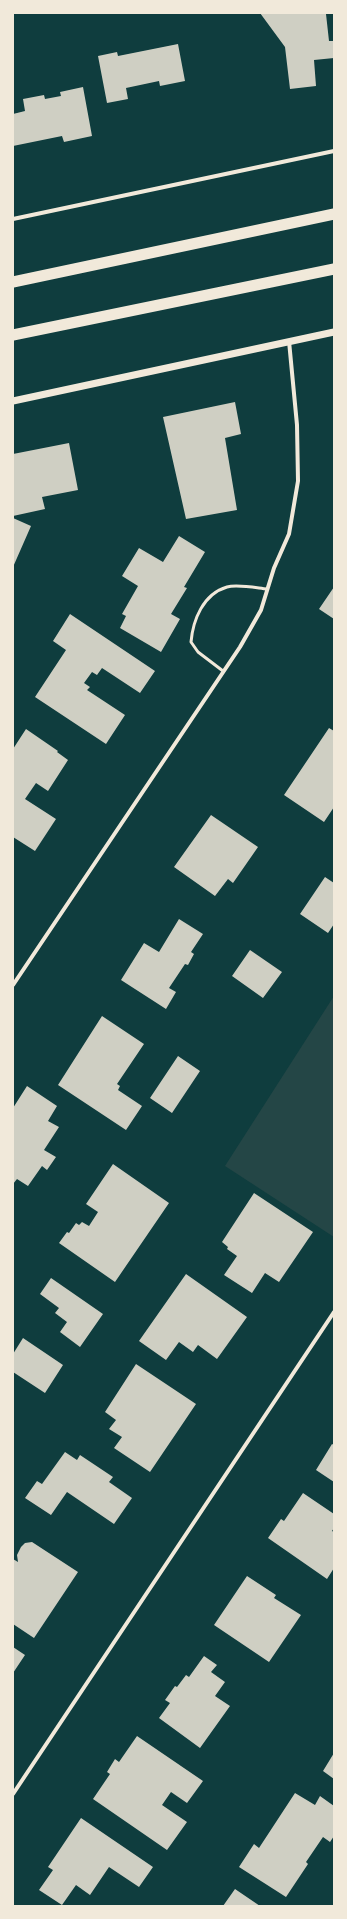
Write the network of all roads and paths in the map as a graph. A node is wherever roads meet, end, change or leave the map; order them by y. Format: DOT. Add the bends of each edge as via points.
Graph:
graph roads {
  1 [pos="334,151"];
  2 [pos="334,214"];
  3 [pos="13,219"];
  4 [pos="334,269"];
  5 [pos="13,282"];
  6 [pos="334,332"];
  7 [pos="13,335"];
  8 [pos="289,341"];
  9 [pos="13,402"];
  10 [pos="267,589"];
  11 [pos="223,671"];
  12 [pos="13,984"];
  13 [pos="334,1312"];
  14 [pos="13,1794"];
  1 -- 3 [label="street"];
  2 -- 5 [label="highway"];
  4 -- 7 [label="highway"];
  6 -- 8 [label="street"];
  8 -- 9 [label="street"];
  8 -- 10 [label="street" via="298,425 298,481 289,534"];
  10 -- 11 [label="street" via="261,610"];
  10 -- 11 [label="lane" via="228,586 212,594 200,610 192,625 191,642 198,652"];
  11 -- 12 [label="street"];
  13 -- 14 [label="street"];
}
